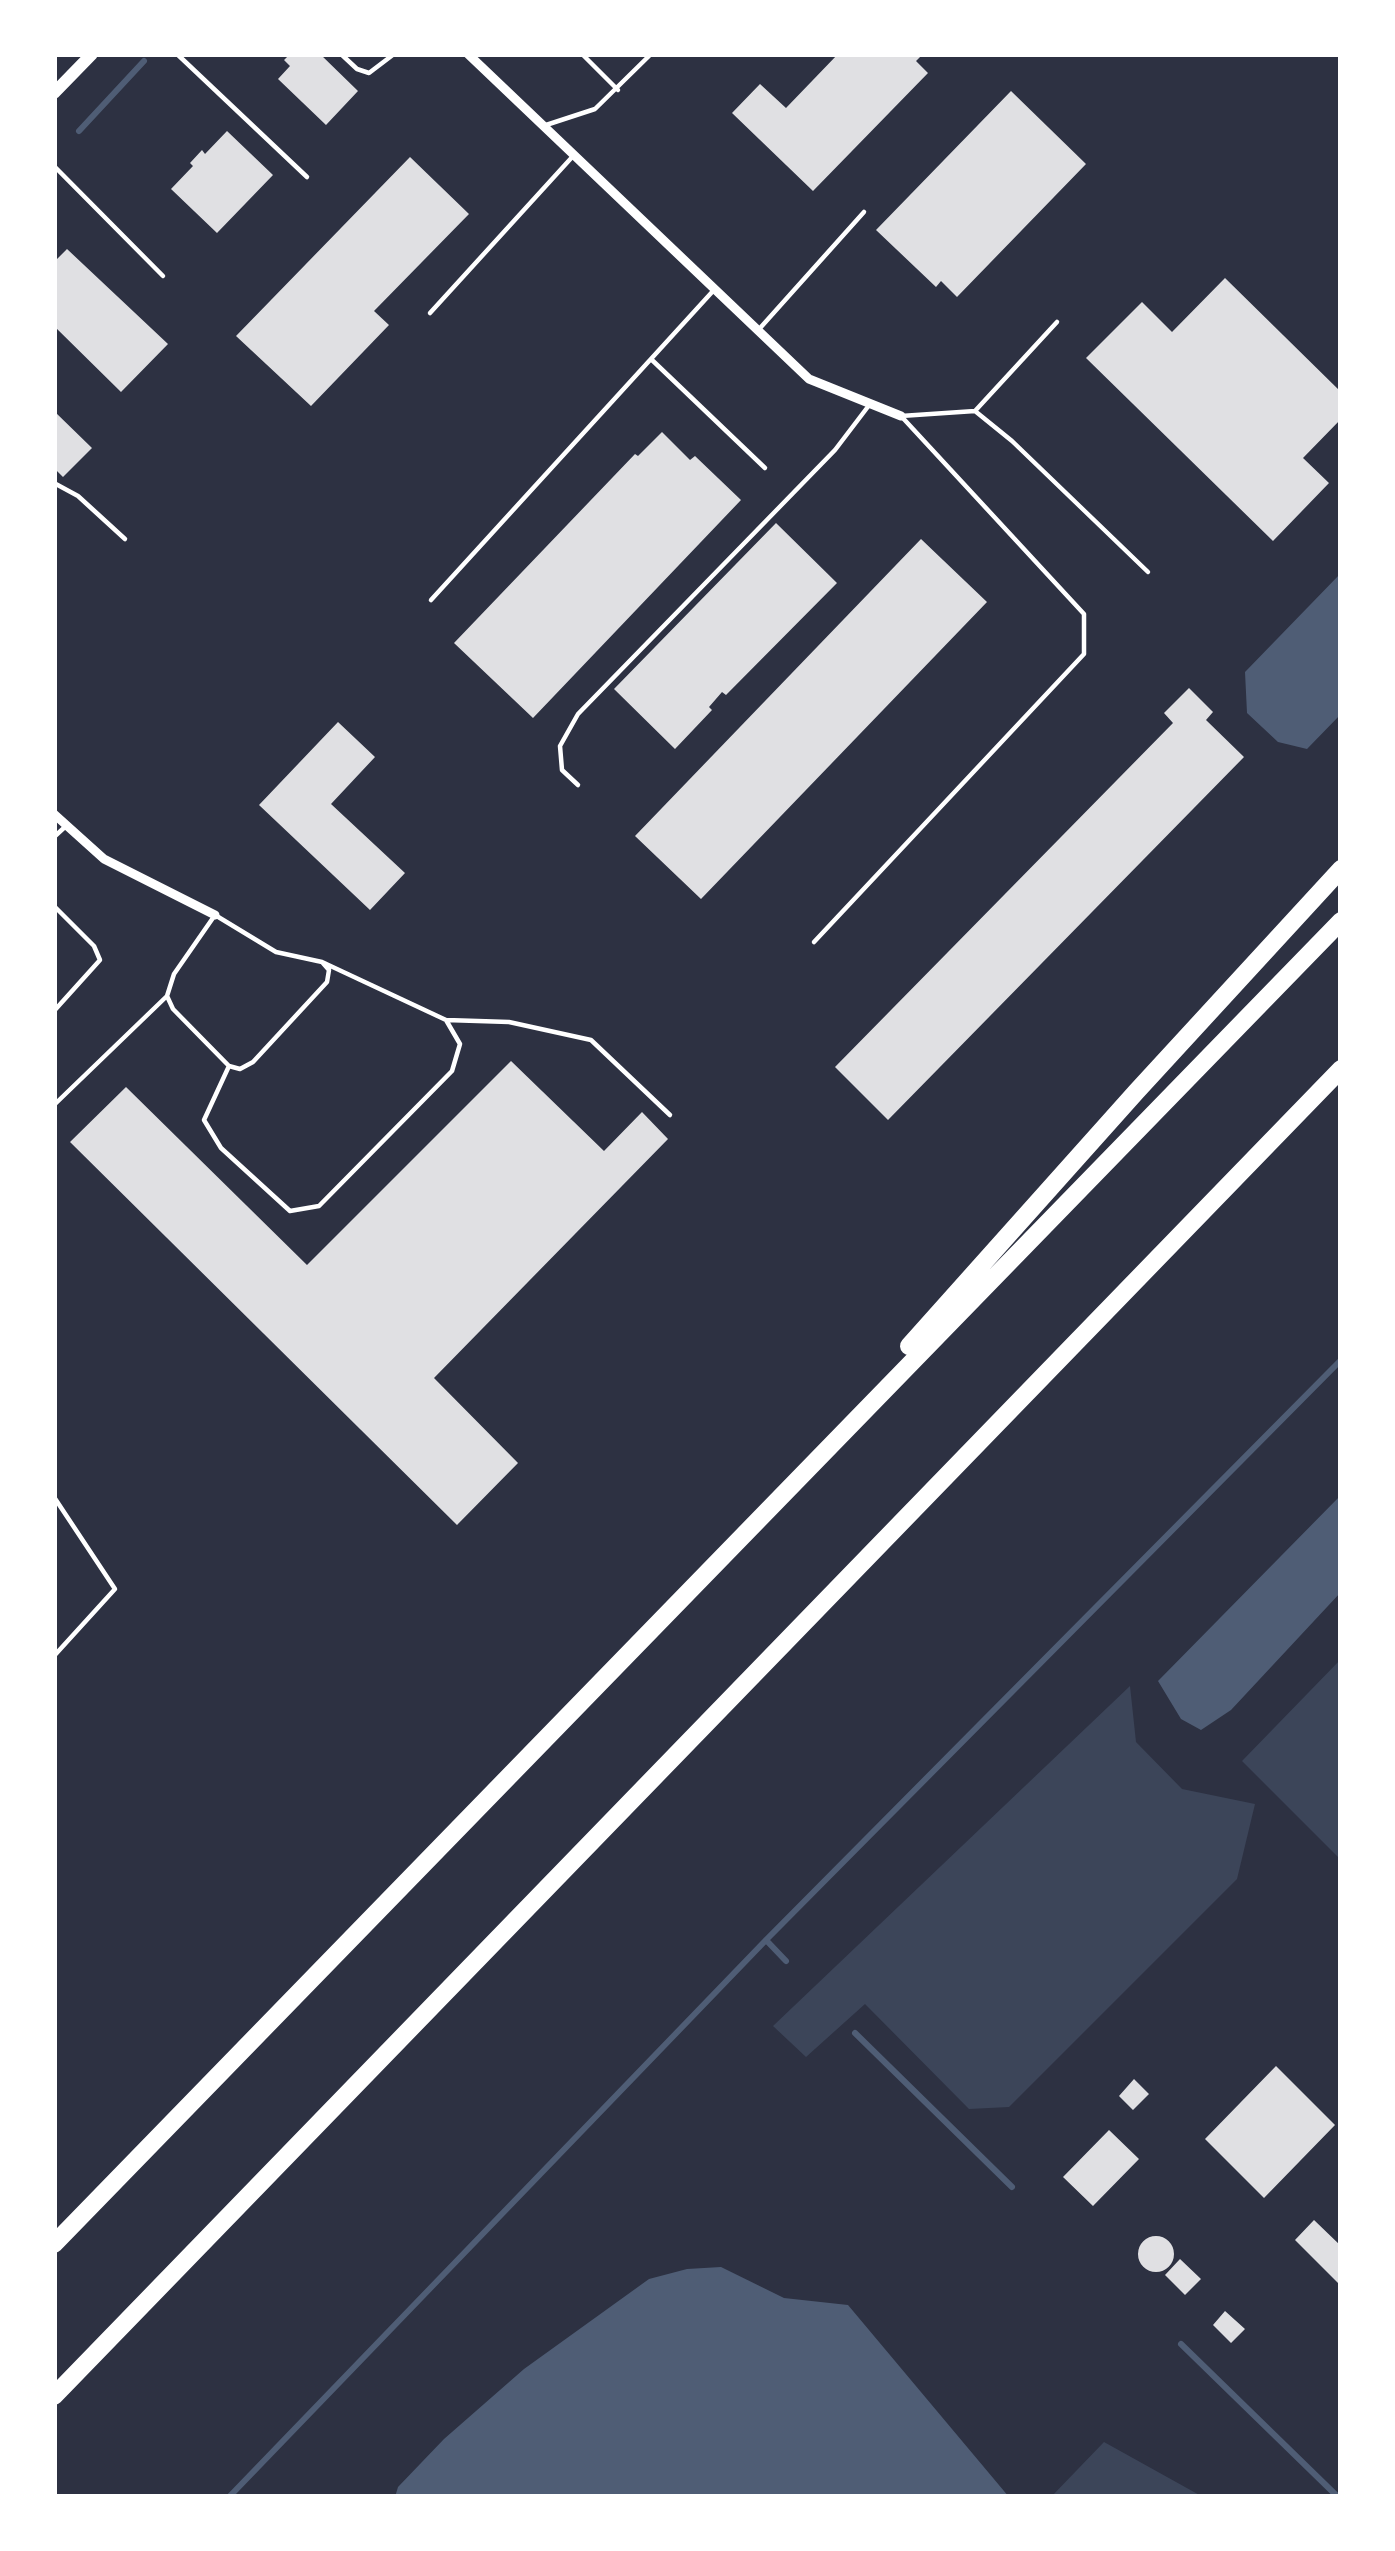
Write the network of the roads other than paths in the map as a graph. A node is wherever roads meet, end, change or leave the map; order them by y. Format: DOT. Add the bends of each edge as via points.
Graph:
graph roads {
  1 [pos="92,54"];
  2 [pos="177,54"];
  3 [pos="341,54"];
  4 [pos="394,54"];
  5 [pos="468,54"];
  6 [pos="582,54"];
  7 [pos="651,54"];
  8 [pos="618,90"];
  9 [pos="54,93"];
  10 [pos="543,126"];
  11 [pos="574,155"];
  12 [pos="54,166"];
  13 [pos="308,177"];
  14 [pos="864,212"];
  15 [pos="164,276"];
  16 [pos="713,291"];
  17 [pos="430,313"];
  18 [pos="1057,322"];
  19 [pos="757,332"];
  20 [pos="652,360"];
  21 [pos="870,404"];
  22 [pos="975,411"];
  23 [pos="901,416"];
  24 [pos="765,468"];
  25 [pos="54,483"];
  26 [pos="125,539"];
  27 [pos="1148,572"];
  28 [pos="431,600"];
  29 [pos="578,784"];
  30 [pos="54,814"];
  31 [pos="66,826"];
  32 [pos="54,837"];
  33 [pos="1341,869"];
  34 [pos="54,906"];
  35 [pos="215,915"];
  36 [pos="1341,921"];
  37 [pos="814,942"];
  38 [pos="322,962"];
  39 [pos="167,996"];
  40 [pos="54,1011"];
  41 [pos="446,1020"];
  42 [pos="229,1066"];
  43 [pos="1341,1071"];
  44 [pos="54,1105"];
  45 [pos="670,1115"];
  46 [pos="54,1497"];
  47 [pos="738,1538"];
  48 [pos="54,1656"];
  49 [pos="54,2244"];
  50 [pos="54,2396"];
  1 -- 9 [label="street"];
  2 -- 13 [label="lane"];
  3 -- 4 [label="lane" via="369,73"];
  5 -- 10 [label="street"];
  6 -- 8 [label="lane"];
  7 -- 8 [label="lane"];
  8 -- 10 [label="lane" via="595,109"];
  10 -- 11 [label="street"];
  11 -- 16 [label="street"];
  11 -- 17 [label="lane"];
  12 -- 15 [label="lane"];
  14 -- 19 [label="lane"];
  16 -- 19 [label="street"];
  16 -- 20 [label="lane"];
  18 -- 22 [label="lane"];
  19 -- 21 [label="street" via="809,379"];
  20 -- 24 [label="lane"];
  20 -- 28 [label="lane"];
  21 -- 23 [label="street"];
  21 -- 29 [label="lane" via="835,450 578,714 560,746 562,770"];
  22 -- 23 [label="lane"];
  22 -- 27 [label="lane"];
  23 -- 37 [label="lane" via="1084,614 1084,654"];
  25 -- 26 [label="lane"];
  30 -- 31 [label="street"];
  31 -- 32 [label="lane"];
  31 -- 35 [label="street" via="104,859"];
  33 -- 47 [label="highway"];
  34 -- 40 [label="lane" via="100,960"];
  35 -- 38 [label="lane" via="276,952"];
  35 -- 39 [label="lane"];
  36 -- 47 [label="highway"];
  38 -- 41 [label="lane"];
  38 -- 42 [label="lane" via="327,982 253,1062"];
  39 -- 42 [label="lane"];
  39 -- 44 [label="lane"];
  41 -- 42 [label="lane" via="460,1044 452,1071 319,1206 290,1211 221,1148 204,1120"];
  41 -- 45 [label="lane" via="509,1022 591,1040"];
  43 -- 50 [label="highway"];
  46 -- 48 [label="lane" via="115,1589"];
  47 -- 49 [label="highway"];
}
